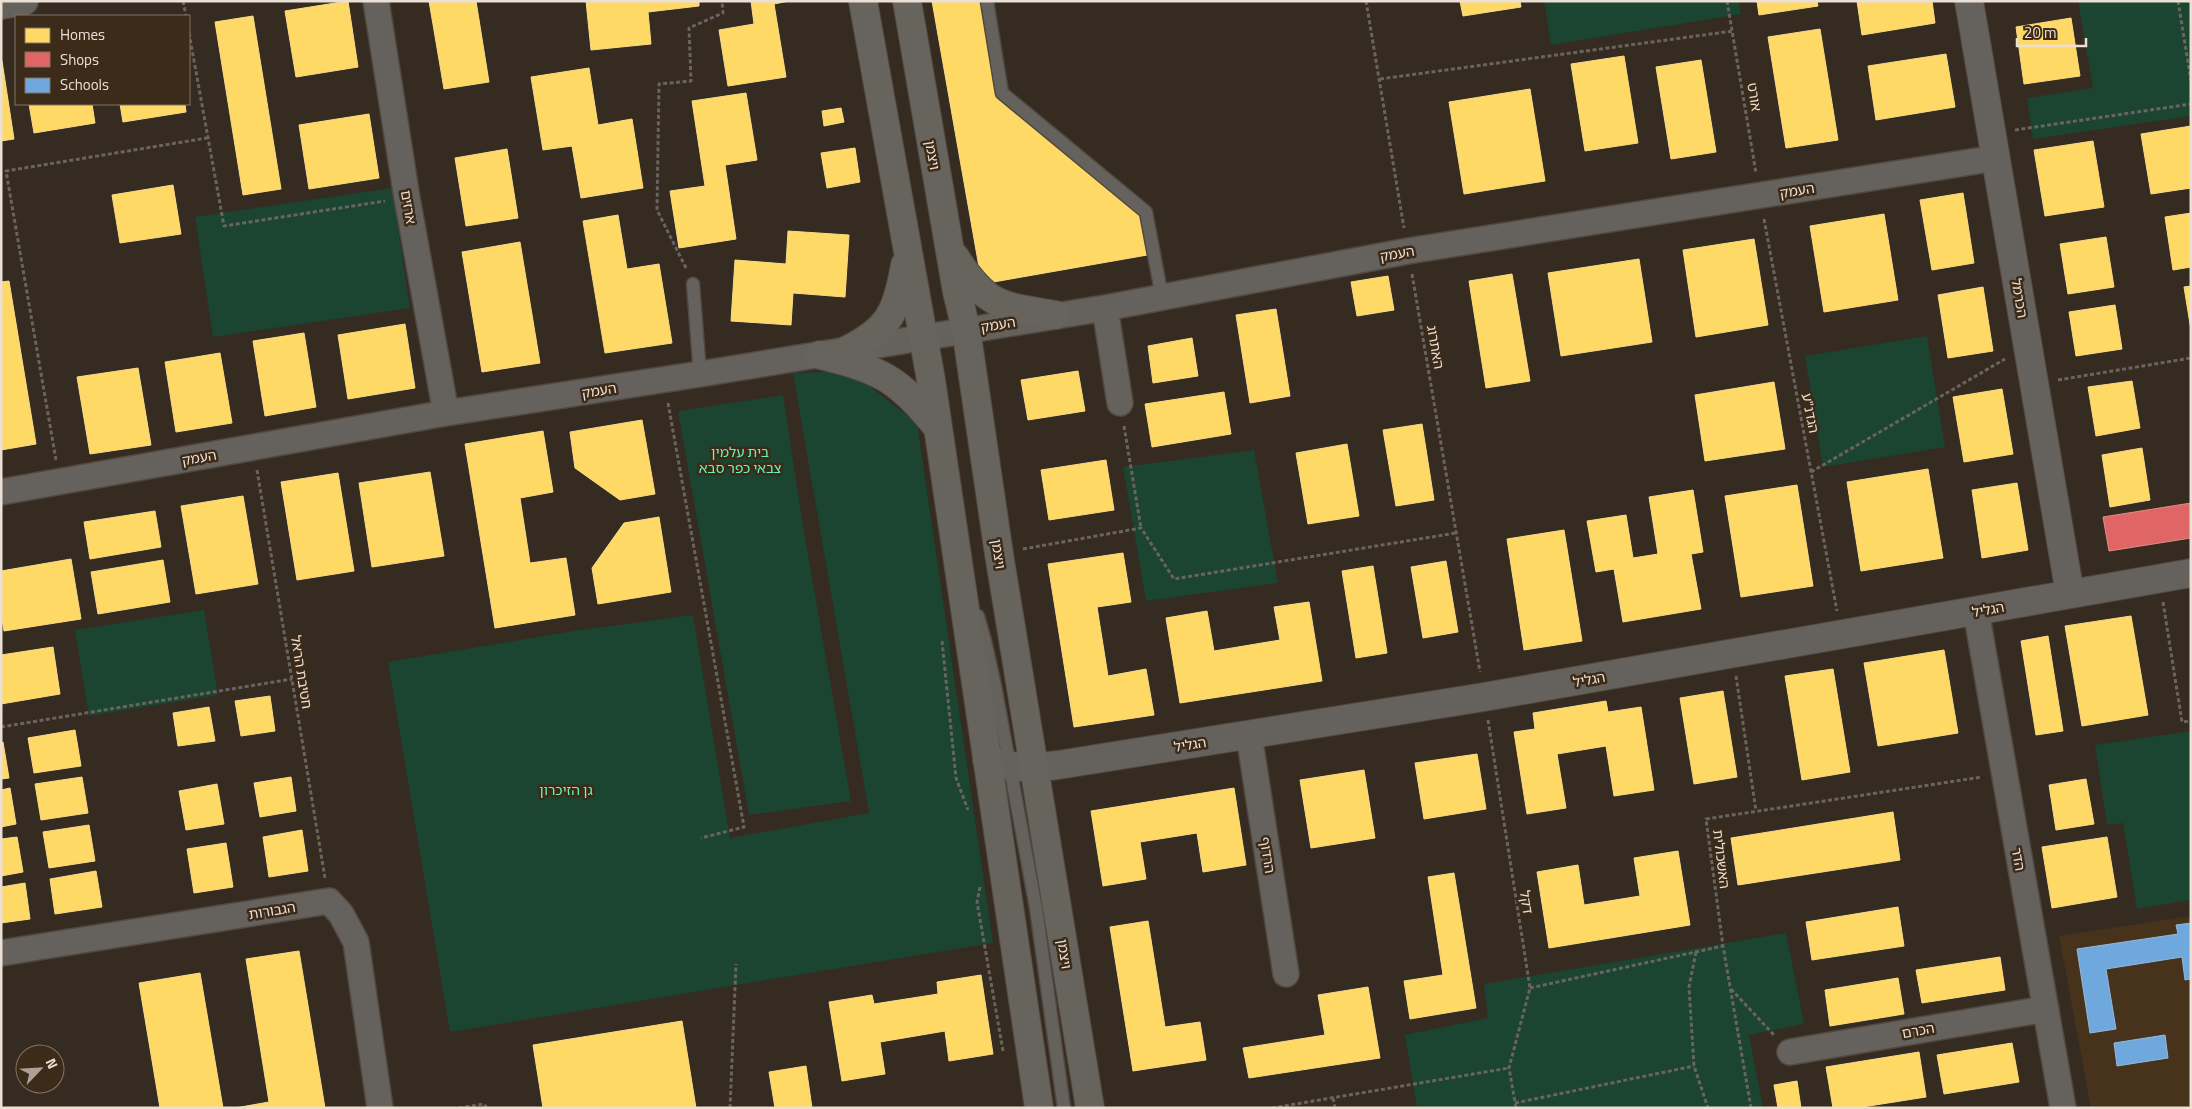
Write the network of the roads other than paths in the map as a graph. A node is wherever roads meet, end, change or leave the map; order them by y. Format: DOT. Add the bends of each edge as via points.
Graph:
graph roads {
  1 [pos="24,1"];
  2 [pos="376,1"];
  3 [pos="863,1"];
  4 [pos="907,1"];
  5 [pos="987,1"];
  6 [pos="1969,1"];
  7 [pos="1,5"];
  8 [pos="1994,146"];
  9 [pos="950,248"];
  10 [pos="907,253"];
  11 [pos="693,284"];
  12 [pos="1162,297"];
  13 [pos="1105,308"];
  14 [pos="1056,315"];
  15 [pos="966,329"];
  16 [pos="924,337"];
  17 [pos="846,350"];
  18 [pos="820,355"];
  19 [pos="700,374"];
  20 [pos="1120,403"];
  21 [pos="446,413"];
  22 [pos="938,428"];
  23 [pos="1,492"];
  24 [pos="2191,573"];
  25 [pos="2070,594"];
  26 [pos="1976,611"];
  27 [pos="1249,735"];
  28 [pos="1010,765"];
  29 [pos="1036,908"];
  30 [pos="1,953"];
  31 [pos="1286,974"];
  32 [pos="2046,1009"];
  33 [pos="1790,1052"];
  34 [pos="380,1108"];
  35 [pos="1044,1108"];
  36 [pos="1090,1108"];
  37 [pos="2063,1108"];
  1 -- 7 [label="street"];
  2 -- 21 [label="street, ארזים"];
  3 -- 10 [label="main road, ויצמן"];
  4 -- 9 [label="main road, ויצמן"];
  5 -- 12 [label="lane" via="1002,93 1146,212"];
  6 -- 8 [label="street, הכרמל"];
  8 -- 12 [label="street, העמק" via="1759,196 1408,251"];
  8 -- 25 [label="street, הכרמל"];
  9 -- 14 [label="main road" via="967,277 981,292 1001,305"];
  9 -- 15 [label="main road, ויצמן"];
  10 -- 16 [label="main road, ויצמן"];
  10 -- 17 [label="main road" via="893,310 879,331"];
  11 -- 19 [label="lane"];
  12 -- 13 [label="street, העמק"];
  13 -- 14 [label="street, העמק"];
  13 -- 20 [label="street"];
  14 -- 15 [label="street, העמק"];
  15 -- 16 [label="street, העמק"];
  15 -- 28 [label="main road, ויצמן" via="999,554"];
  16 -- 17 [label="street, העמק"];
  16 -- 22 [label="main road, ויצמן"];
  17 -- 18 [label="street, העמק"];
  18 -- 19 [label="street, העמק"];
  18 -- 22 [label="main road" via="855,363 882,374 904,388"];
  19 -- 21 [label="street, העמק"];
  21 -- 23 [label="street, העמק"];
  22 -- 28 [label="main road, ויצמן" via="955,550"];
  24 -- 25 [label="street, הגליל"];
  25 -- 26 [label="street, הגליל"];
  26 -- 27 [label="street, הגליל"];
  26 -- 32 [label="street, הדר"];
  27 -- 28 [label="street, הגליל"];
  27 -- 31 [label="street, הרדוף"];
  28 -- 29 [label="lane"];
  28 -- 29 [label="lane" via="1037,832"];
  28 -- 35 [label="main road, ויצמן"];
  28 -- 36 [label="main road, ויצמן"];
  29 -- 35 [label="lane"];
  30 -- 34 [label="street, הגבורות" via="329,901 341,914 356,942"];
  32 -- 33 [label="street, הכרם"];
  32 -- 37 [label="street, הדר"];
}
